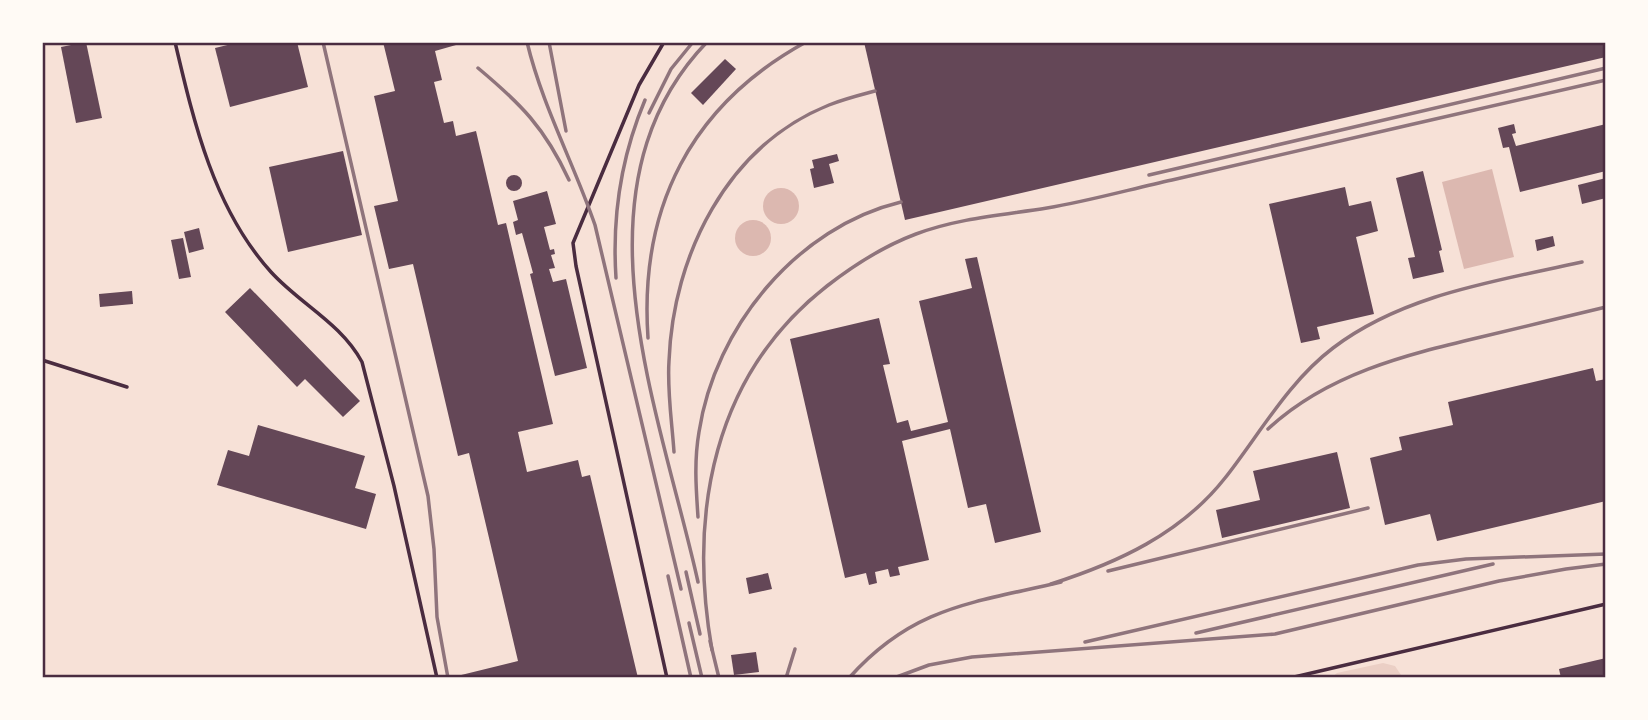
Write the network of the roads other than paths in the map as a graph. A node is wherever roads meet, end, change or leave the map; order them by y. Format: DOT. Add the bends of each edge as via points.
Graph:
graph roads {
  1 [pos="175,42"];
  2 [pos="664,42"];
  3 [pos="42,360"];
  4 [pos="127,387"];
  5 [pos="1606,604"];
  6 [pos="437,678"];
  7 [pos="667,678"];
  8 [pos="1290,678"];
  1 -- 6 [label="lane" via="206,156 237,226 274,275 336,328 362,362"];
  2 -- 7 [label="lane" via="631,102 573,243"];
  3 -- 4 [label="lane"];
  5 -- 8 [label="lane"];
}
